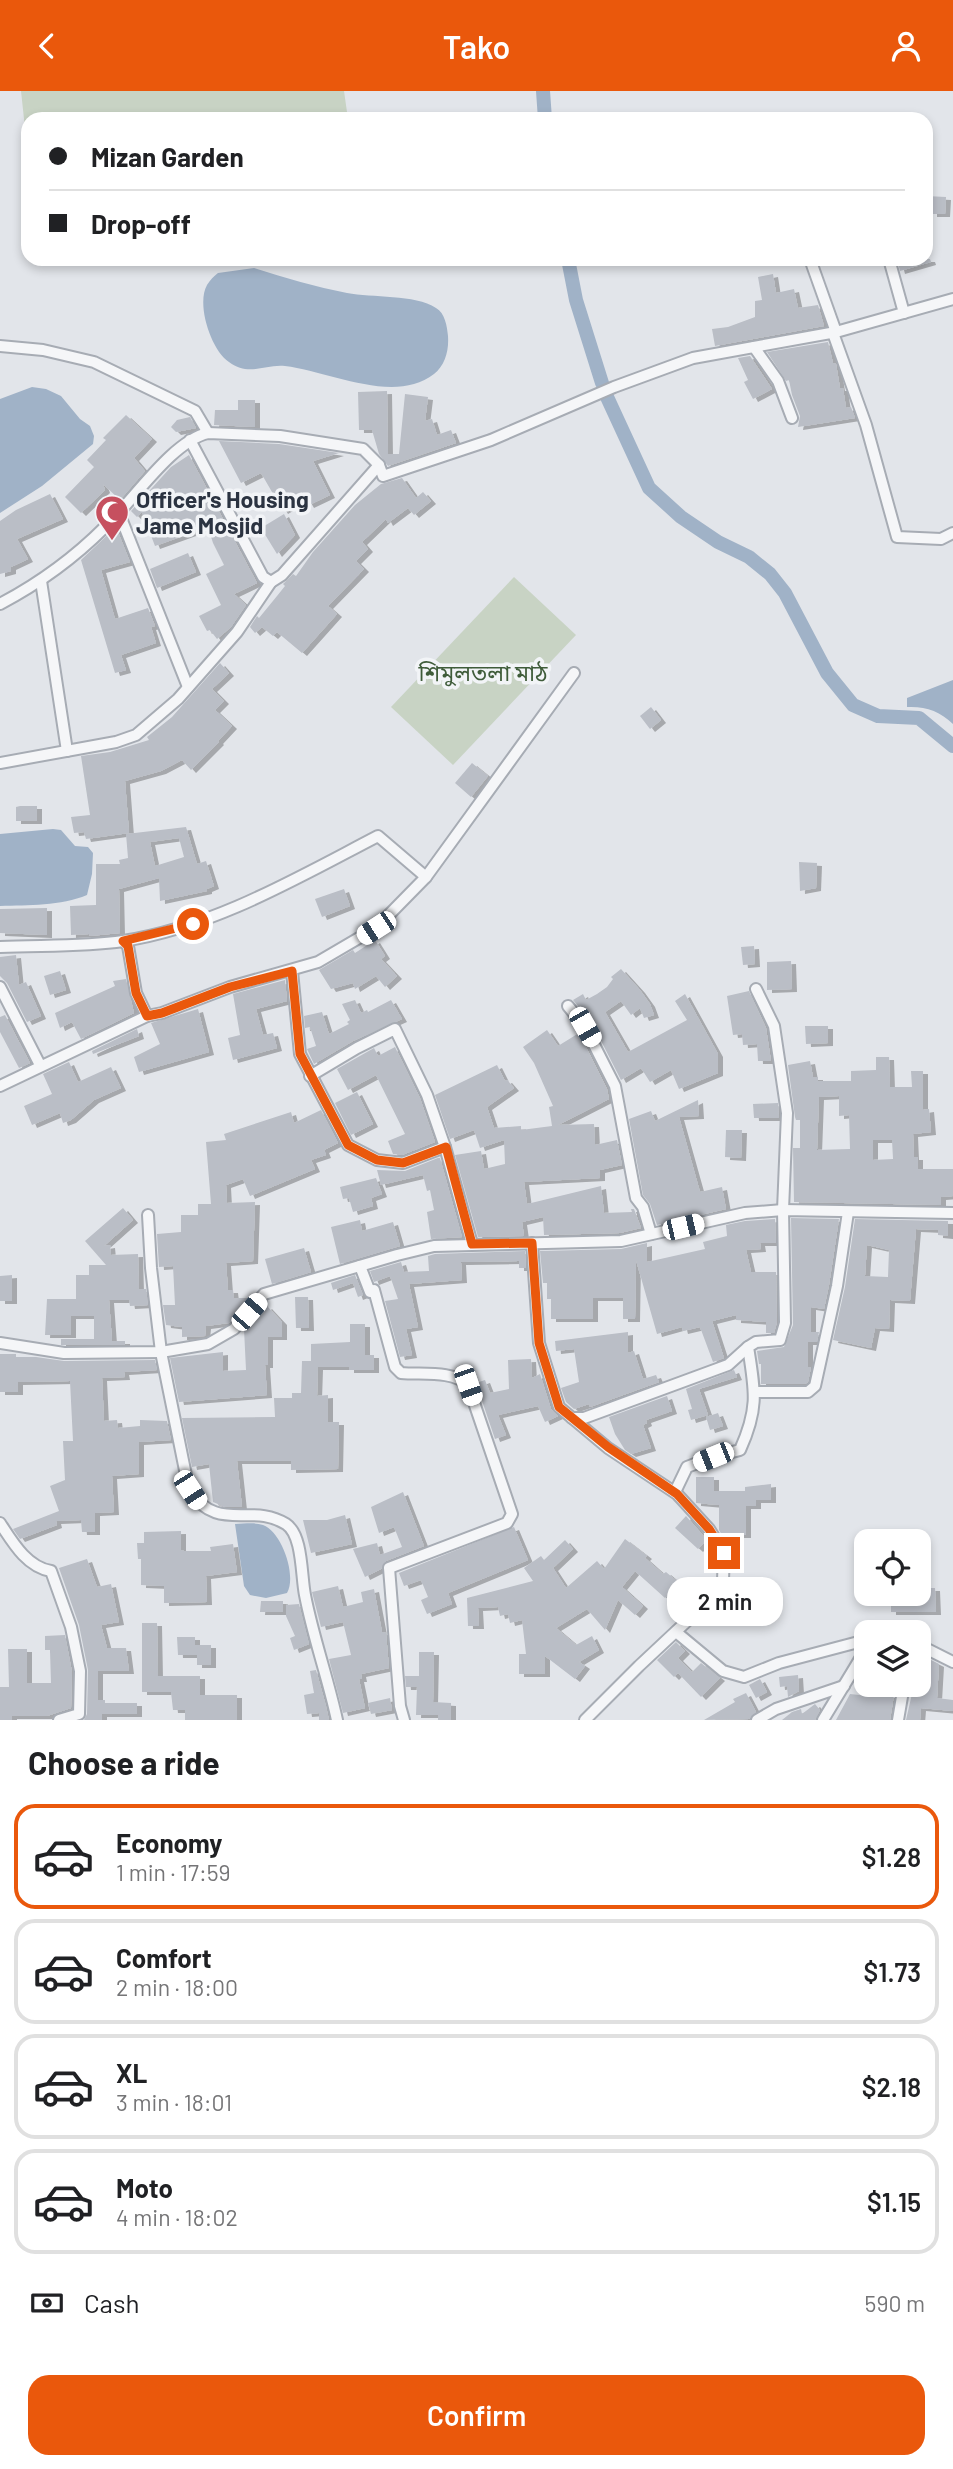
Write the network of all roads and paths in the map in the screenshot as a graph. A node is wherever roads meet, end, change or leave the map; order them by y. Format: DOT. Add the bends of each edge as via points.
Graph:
graph roads {
  1 [pos="812,266"];
  2 [pos="891,266"];
  3 [pos="953,299"];
  4 [pos="904,313"];
  5 [pos="835,332"];
  6 [pos="0,346"];
  7 [pos="754,347"];
  8 [pos="792,418"];
  9 [pos="208,433"];
  10 [pos="190,440"];
  11 [pos="379,465"];
  12 [pos="119,513"];
  13 [pos="953,534"];
  14 [pos="41,581"];
  15 [pos="271,582"];
  16 [pos="0,604"];
  17 [pos="574,673"];
  18 [pos="188,687"];
  19 [pos="67,751"];
  20 [pos="0,763"];
  21 [pos="426,877"];
  22 [pos="123,941"];
  23 [pos="0,947"];
  24 [pos="292,971"];
  25 [pos="0,987"];
  26 [pos="756,989"];
  27 [pos="569,1006"];
  28 [pos="147,1016"];
  29 [pos="40,1065"];
  30 [pos="310,1076"];
  31 [pos="0,1086"];
  32 [pos="446,1147"];
  33 [pos="783,1210"];
  34 [pos="848,1212"];
  35 [pos="953,1213"];
  36 [pos="148,1215"];
  37 [pos="650,1234"];
  38 [pos="532,1243"];
  39 [pos="472,1244"];
  40 [pos="360,1266"];
  41 [pos="0,1343"];
  42 [pos="748,1347"];
  43 [pos="161,1352"];
  44 [pos="755,1392"];
  45 [pos="572,1418"];
  46 [pos="675,1492"];
  47 [pos="0,1523"];
  48 [pos="676,1632"];
  49 [pos="854,1643"];
  50 [pos="931,1651"];
  51 [pos="953,1662"];
  52 [pos="854,1669"];
  53 [pos="844,1686"];
  54 [pos="902,1697"];
  55 [pos="59,1720"];
  56 [pos="337,1720"];
  57 [pos="404,1720"];
  58 [pos="585,1720"];
  59 [pos="757,1720"];
  60 [pos="823,1720"];
  61 [pos="898,1720"];
  1 -- 5 [label="street"];
  2 -- 4 [label="street"];
  3 -- 4 [label="street"];
  4 -- 5 [label="street"];
  5 -- 7 [label="street"];
  5 -- 13 [label="street" via="897,537 941,539"];
  6 -- 9 [label="street" via="94,362 195,411"];
  7 -- 8 [label="street" via="778,380"];
  7 -- 11 [label="street" via="693,358 491,440 383,476"];
  9 -- 10 [label="street"];
  9 -- 11 [label="street" via="280,436 363,449"];
  10 -- 12 [label="street"];
  10 -- 15 [label="street" via="263,577"];
  11 -- 15 [label="street"];
  12 -- 14 [label="street"];
  12 -- 18 [label="street"];
  14 -- 16 [label="street"];
  14 -- 19 [label="street"];
  15 -- 18 [label="street" via="236,632"];
  17 -- 21 [label="street"];
  18 -- 19 [label="street" via="136,736"];
  19 -- 20 [label="street"];
  21 -- 22 [label="street" via="378,836 193,924"];
  21 -- 24 [label="street" via="376,928 318,962"];
  22 -- 23 [label="street"];
  22 -- 28 [label="street"];
  24 -- 28 [label="street"];
  24 -- 30 [label="street" via="300,1054"];
  25 -- 29 [label="street"];
  26 -- 33 [label="street" via="774,1026 787,1113"];
  27 -- 37 [label="street" via="615,1086 636,1198"];
  28 -- 29 [label="street"];
  29 -- 31 [label="street"];
  30 -- 32 [label="street" via="348,1145 377,1160 403,1163"];
  30 -- 32 [label="street" via="395,1029"];
  32 -- 39 [label="street"];
  33 -- 34 [label="street"];
  33 -- 37 [label="street" via="745,1213"];
  33 -- 42 [label="street" via="785,1323 780,1340"];
  34 -- 35 [label="street"];
  34 -- 44 [label="street" via="815,1387 808,1392"];
  36 -- 43 [label="street"];
  37 -- 38 [label="street" via="621,1241"];
  38 -- 39 [label="street"];
  38 -- 45 [label="street" via="539,1343 559,1407"];
  39 -- 40 [label="street" via="434,1246"];
  40 -- 43 [label="street" via="264,1294 234,1329 208,1344"];
  40 -- 57 [label="street" via="370,1292 374,1290 395,1367 401,1373 451,1375 468,1385 512,1514 507,1523 389,1569"];
  41 -- 43 [label="street" via="64,1353"];
  42 -- 44 [label="street"];
  42 -- 45 [label="street" via="728,1365 584,1418"];
  43 -- 56 [label="street" via="190,1490 200,1506 213,1513 267,1517 293,1530"];
  44 -- 46 [label="street" via="751,1425 740,1450 687,1467"];
  45 -- 46 [label="street"];
  46 -- 48 [label="street" via="724,1553 723,1580"];
  47 -- 55 [label="street" via="37,1569 51,1571 71,1627 80,1671 79,1714"];
  48 -- 49 [label="street" via="723,1671 744,1677"];
  48 -- 58 [label="street"];
  50 -- 51 [label="street"];
  52 -- 53 [label="street"];
  53 -- 59 [label="street"];
  53 -- 60 [label="street"];
  54 -- 61 [label="street"];
}
